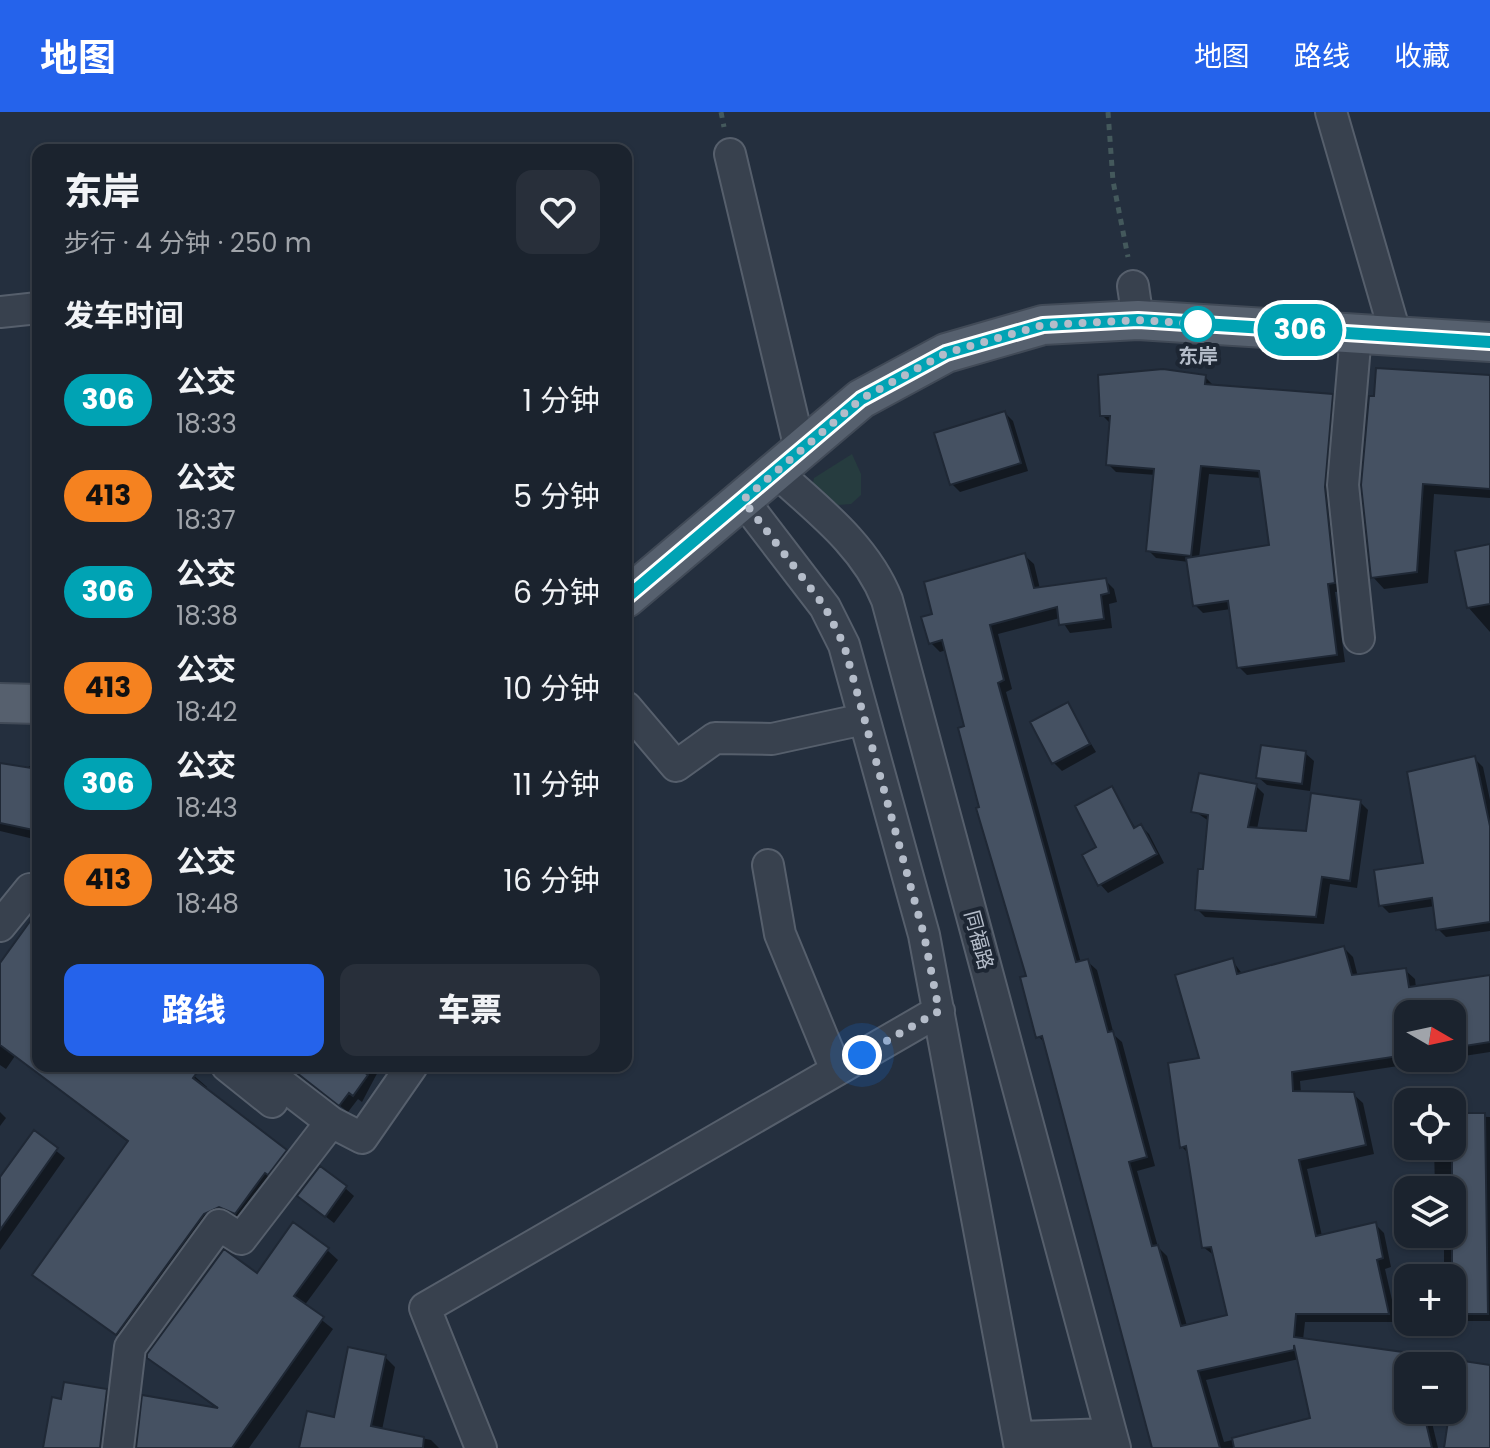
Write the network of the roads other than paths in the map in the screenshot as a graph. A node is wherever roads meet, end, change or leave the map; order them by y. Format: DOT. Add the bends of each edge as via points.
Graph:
graph roads {
  1 [pos="1331,112"];
  2 [pos="730,154"];
  3 [pos="32,309"];
  4 [pos="0,312"];
  5 [pos="1356,334"];
  6 [pos="1396,336"];
  7 [pos="1490,342"];
  8 [pos="788,460"];
  9 [pos="743,500"];
  10 [pos="632,593"];
  11 [pos="1359,638"];
  12 [pos="0,703"];
  13 [pos="32,704"];
  14 [pos="632,714"];
  15 [pos="864,719"];
  16 [pos="768,865"];
  17 [pos="32,890"];
  18 [pos="0,926"];
  19 [pos="939,1011"];
  20 [pos="836,1070"];
  21 [pos="236,1072"];
  22 [pos="264,1072"];
  23 [pos="408,1072"];
  24 [pos="324,1130"];
  25 [pos="1113,1441"];
  26 [pos="1020,1443"];
  27 [pos="118,1448"];
  28 [pos="481,1448"];
  1 -- 6 [label="street"];
  2 -- 8 [label="street"];
  3 -- 4 [label="street"];
  5 -- 6 [label="main road"];
  5 -- 8 [label="main road" via="1136,303 946,353 861,399"];
  5 -- 11 [label="street" via="1343,485"];
  6 -- 7 [label="main road"];
  8 -- 9 [label="main road"];
  8 -- 25 [label="street, 同福路" via="870,564 887,600"];
  9 -- 10 [label="main road"];
  9 -- 15 [label="street" via="836,626"];
  12 -- 13 [label="main road"];
  14 -- 15 [label="street" via="676,766 715,738 772,739"];
  15 -- 19 [label="street" via="924,935"];
  16 -- 20 [label="street" via="780,934"];
  17 -- 18 [label="street"];
  19 -- 20 [label="street"];
  19 -- 26 [label="street"];
  20 -- 28 [label="street" via="425,1308"];
  21 -- 24 [label="street"];
  22 -- 24 [label="street"];
  23 -- 24 [label="street" via="362,1138"];
  24 -- 27 [label="street" via="241,1239 219,1225 130,1347"];
  25 -- 26 [label="street"];
}
